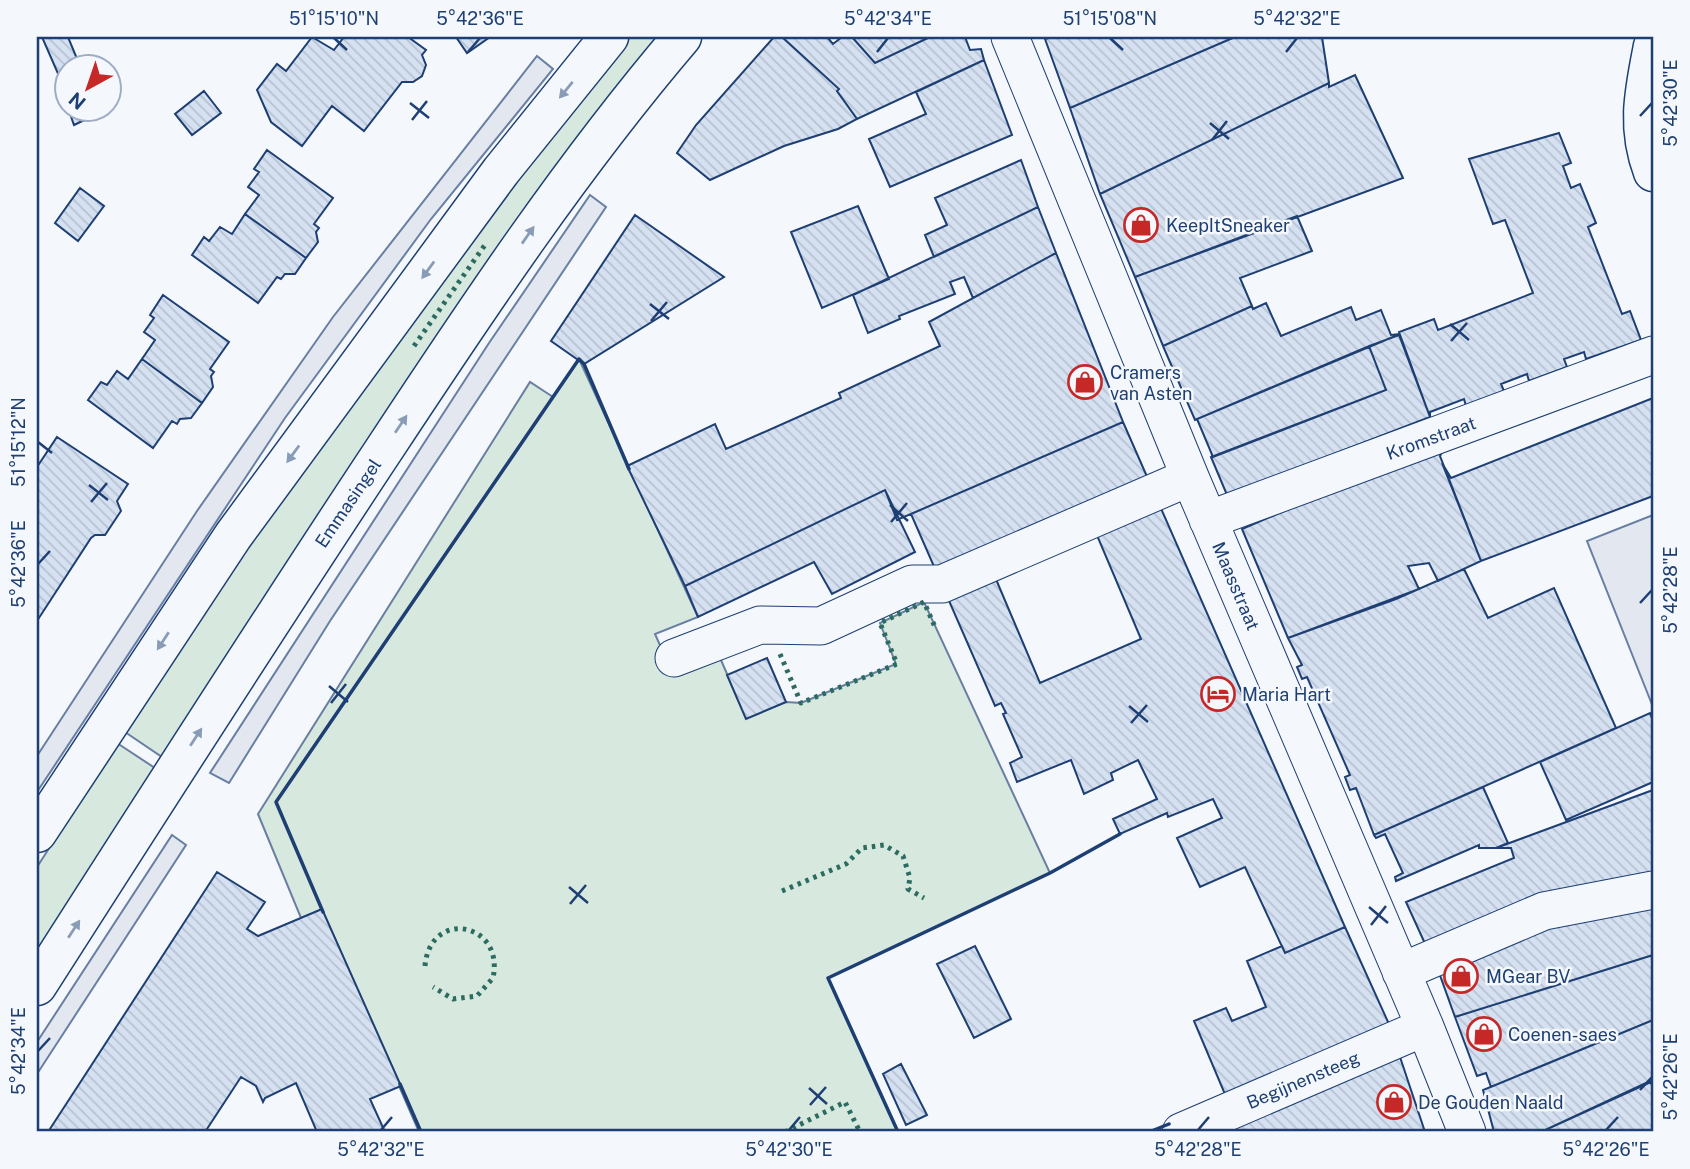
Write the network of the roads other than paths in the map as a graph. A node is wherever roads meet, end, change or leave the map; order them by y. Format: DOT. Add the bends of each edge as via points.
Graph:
graph roads {
  1 [pos="609,37"];
  2 [pos="682,37"];
  3 [pos="1010,37"];
  4 [pos="1653,46"];
  5 [pos="1653,172"];
  6 [pos="1653,355"];
  7 [pos="1190,477"];
  8 [pos="1208,520"];
  9 [pos="674,658"];
  10 [pos="37,833"];
  11 [pos="1653,890"];
  12 [pos="1401,972"];
  13 [pos="37,986"];
  14 [pos="1425,1027"];
  15 [pos="1181,1132"];
  16 [pos="1467,1132"];
  1 -- 10 [label="street, one-way" via="501,171 233,536"];
  13 -- 2 [label="street, Emmasingel, one-way" via="468,323 554,198"];
  3 -- 7 [label="street, Maasstraat"];
  4 -- 5 [label="street" via="1642,143"];
  6 -- 8 [label="street, Kromstraat"];
  7 -- 8 [label="street, Maasstraat"];
  7 -- 9 [label="street" via="942,584 912,584 821,626 760,625"];
  8 -- 12 [label="street, Maasstraat"];
  11 -- 12 [label="street" via="1544,911"];
  12 -- 14 [label="street, Maasstraat"];
  14 -- 15 [label="street, Begijnensteeg"];
  14 -- 16 [label="street, Maasstraat"];
}
